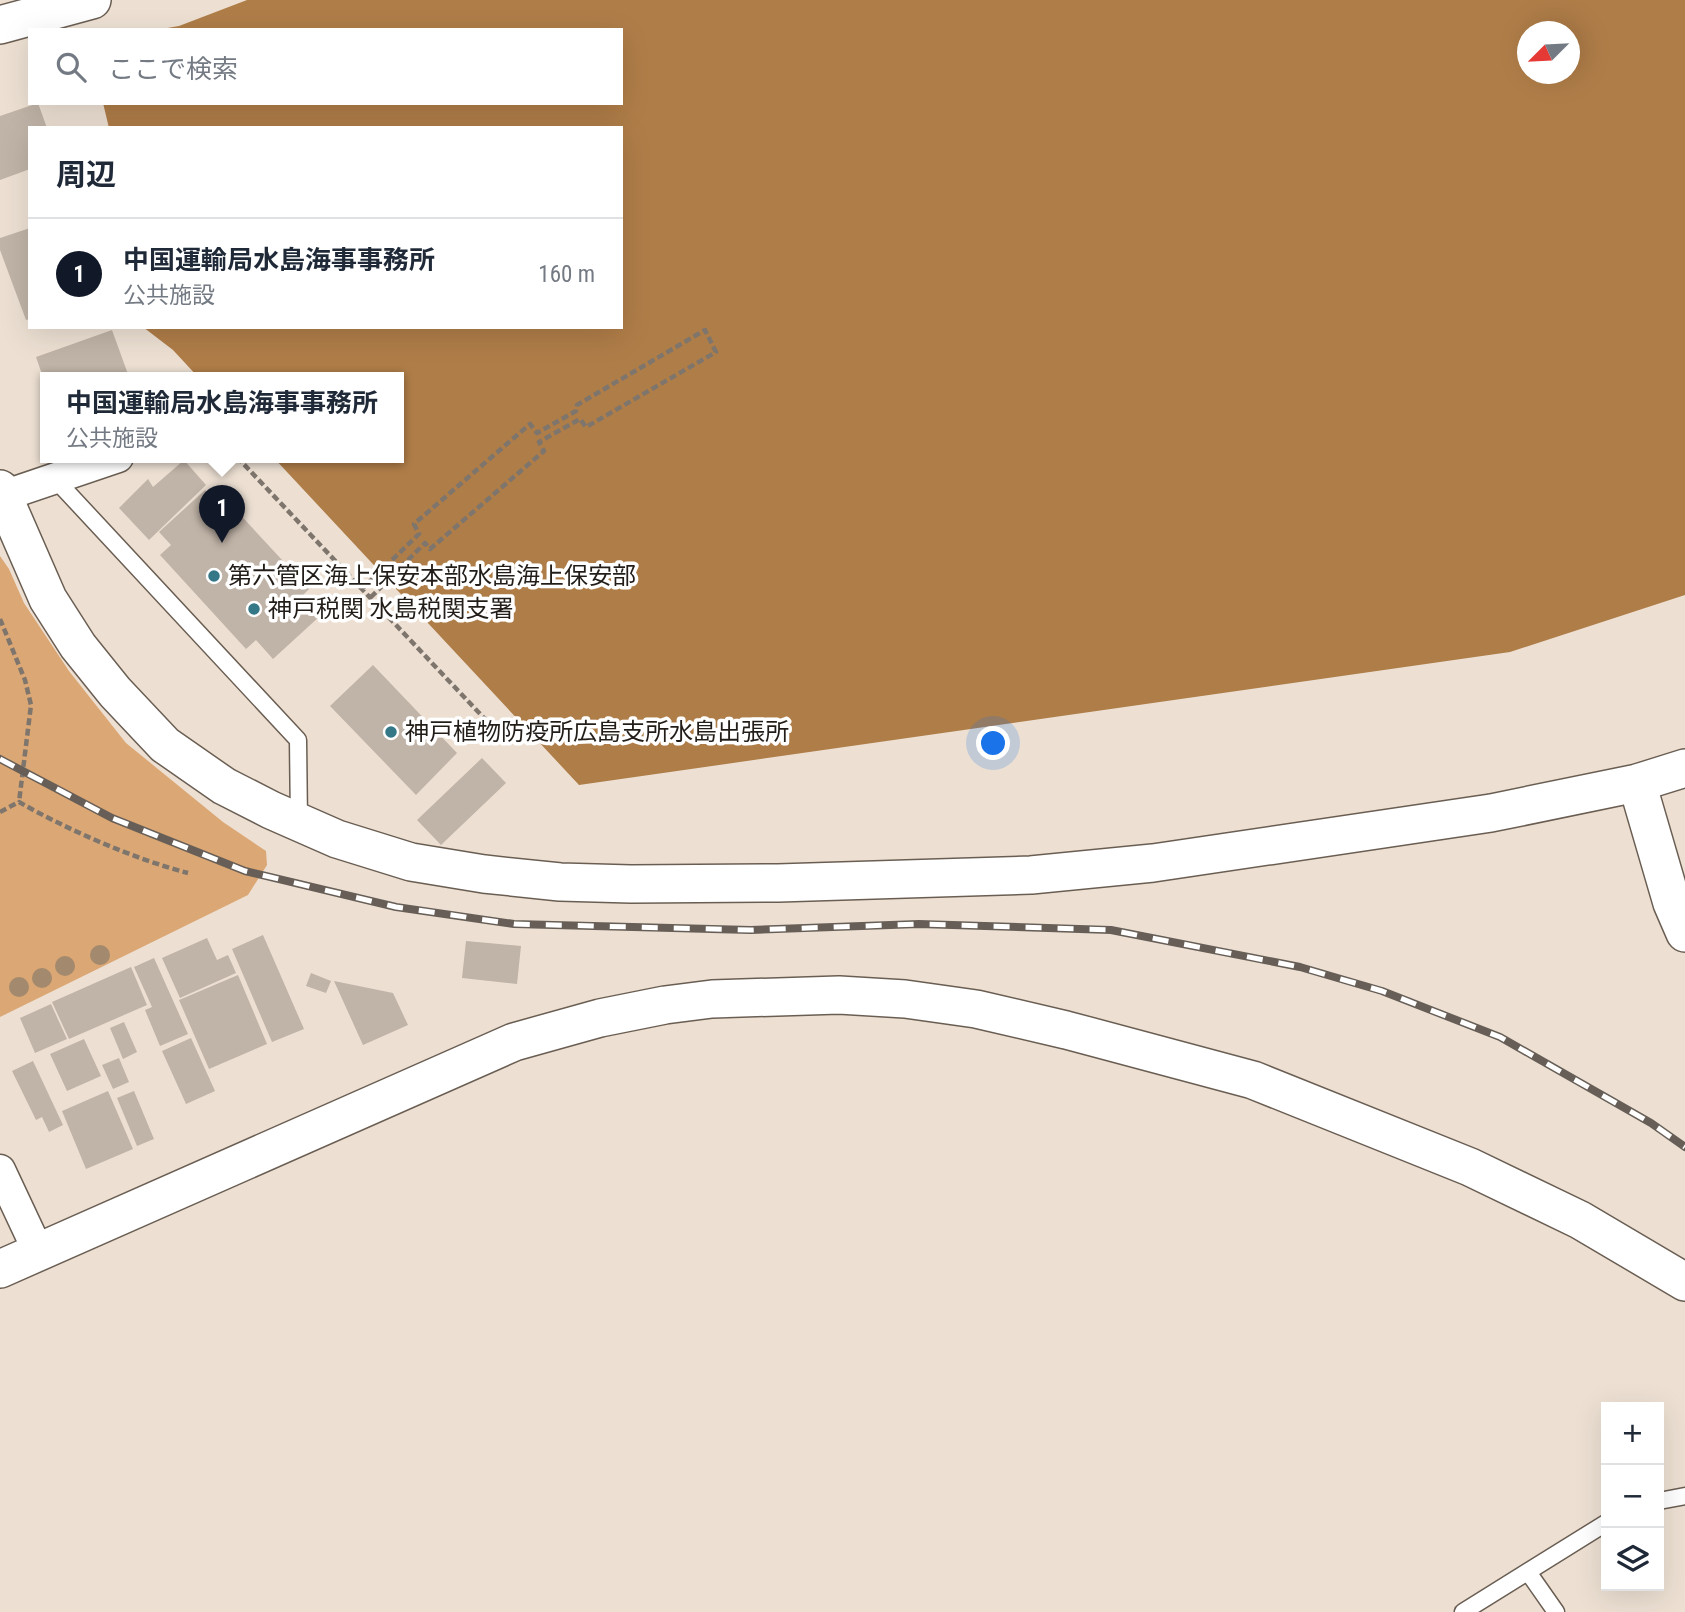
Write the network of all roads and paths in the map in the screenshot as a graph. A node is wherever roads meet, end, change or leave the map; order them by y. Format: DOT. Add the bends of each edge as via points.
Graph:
graph roads {
  1 [pos="74,3"];
  2 [pos="0,24"];
  3 [pos="101,463"];
  4 [pos="243,463"];
  5 [pos="55,479"];
  6 [pos="1,494"];
  7 [pos="362,589"];
  8 [pos="370,598"];
  9 [pos="0,619"];
  10 [pos="501,736"];
  11 [pos="1685,768"];
  12 [pos="1637,783"];
  13 [pos="19,802"];
  14 [pos="0,811"];
  15 [pos="299,823"];
  16 [pos="188,873"];
  17 [pos="1685,933"];
  18 [pos="0,1170"];
  19 [pos="38,1251"];
  20 [pos="0,1269"];
  21 [pos="1685,1282"];
  22 [pos="1685,1496"];
  23 [pos="1664,1500"];
  24 [pos="1601,1526"];
  25 [pos="1528,1572"];
  26 [pos="1474,1609"];
  27 [pos="1556,1612"];
  1 -- 2 [label="street"];
  3 -- 5 [label="street"];
  4 -- 7 [label="path"];
  5 -- 6 [label="street"];
  5 -- 15 [label="lane" via="298,740"];
  6 -- 15 [label="street" via="48,600 115,692 165,745 224,786"];
  7 -- 8 [label="path"];
  7 -- 8 [label="path" via="419,534 414,524 530,424 537,433 576,411 577,404 705,330 716,352 586,427 580,419 539,442 544,451 430,549 425,543"];
  8 -- 10 [label="path"];
  9 -- 13 [label="path" via="31,705"];
  11 -- 12 [label="street"];
  12 -- 15 [label="street" via="1490,813 1153,863 1031,875 778,884 560,882 484,874 411,862"];
  12 -- 17 [label="street"];
  13 -- 14 [label="path"];
  13 -- 16 [label="path" via="115,847"];
  18 -- 19 [label="street"];
  19 -- 20 [label="street"];
  19 -- 21 [label="street" via="514,1042 665,1005 839,995 976,1009 1253,1080 1470,1167 1580,1220"];
  22 -- 23 [label="lane"];
  24 -- 25 [label="lane"];
  25 -- 26 [label="lane"];
  25 -- 27 [label="lane"];
}
